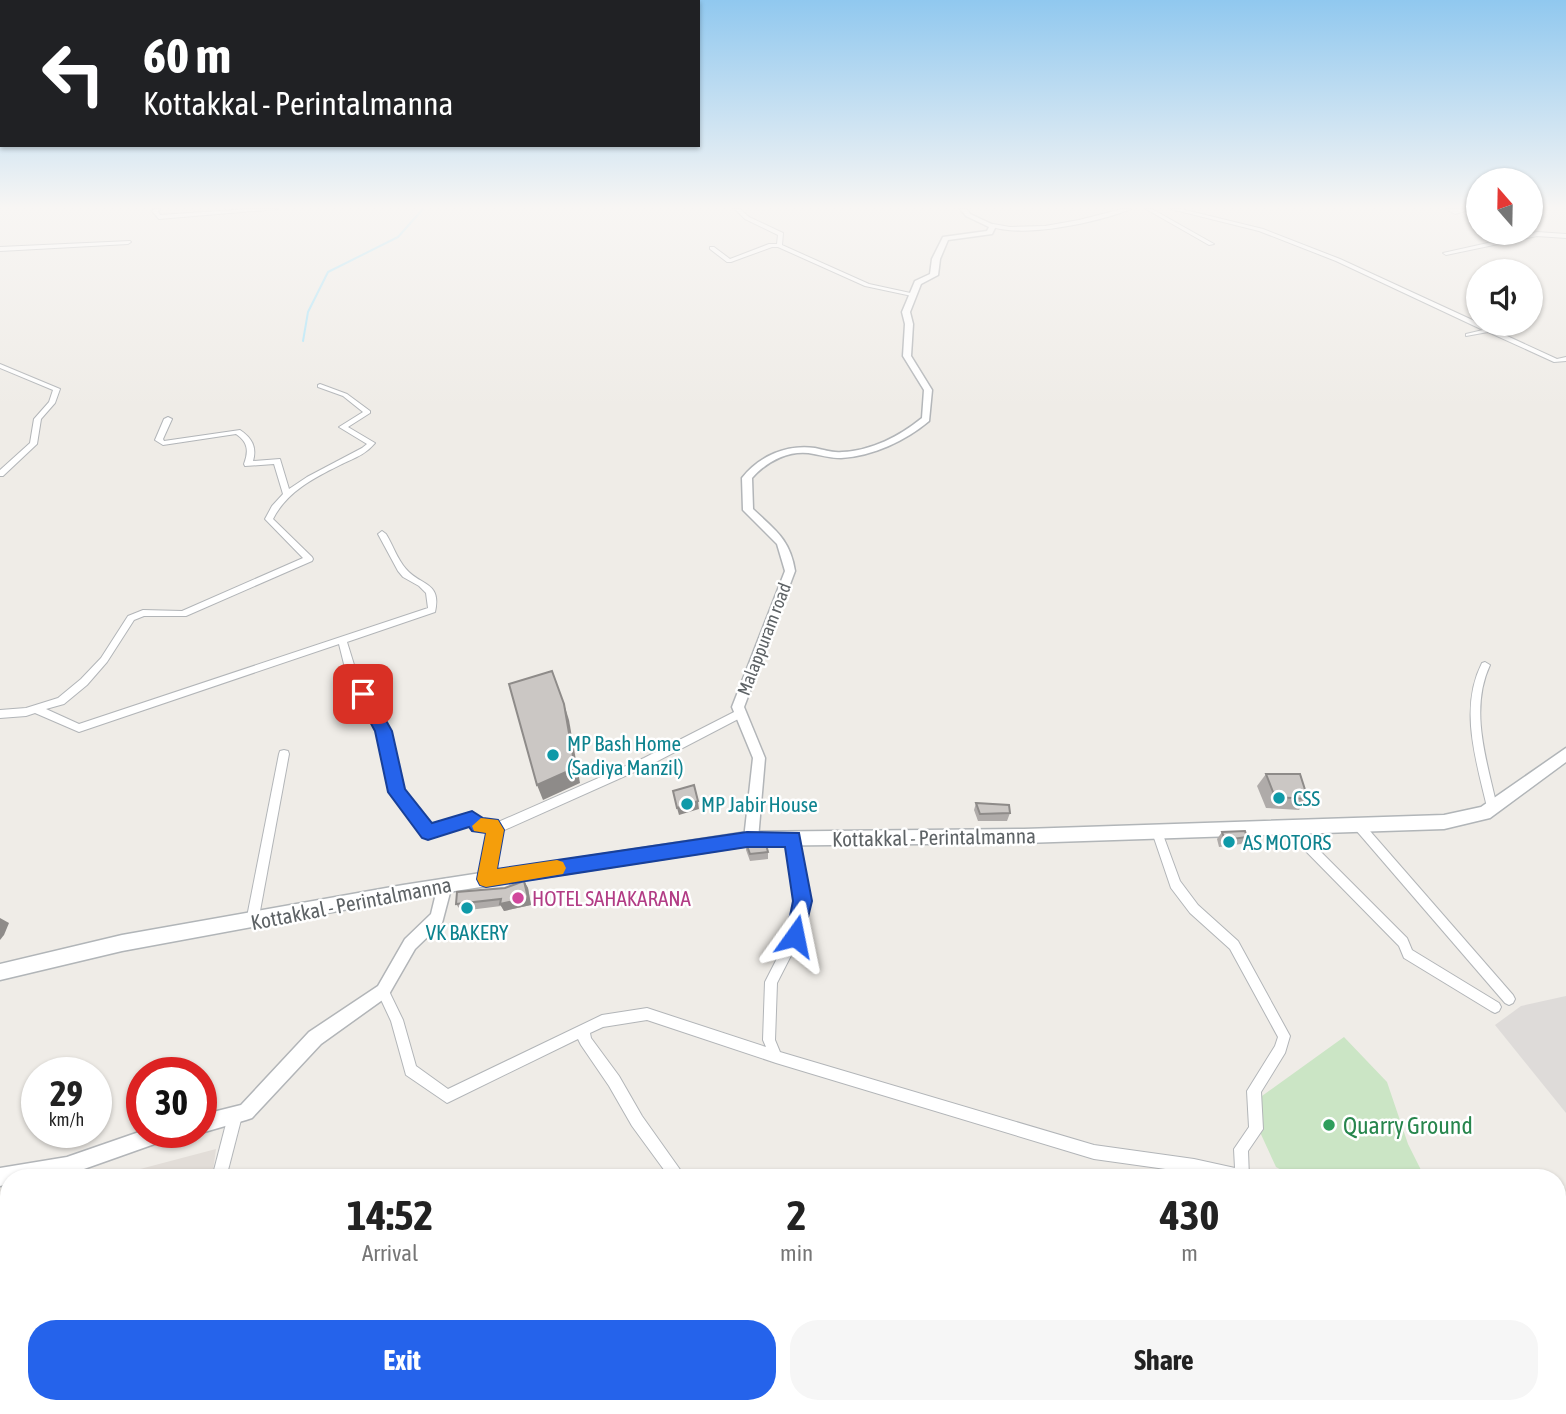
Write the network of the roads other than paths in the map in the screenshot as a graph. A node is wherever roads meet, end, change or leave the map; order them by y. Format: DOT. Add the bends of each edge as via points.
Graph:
graph roads {
  1 [pos="844,275"];
  2 [pos="934,275"];
  3 [pos="1372,275"];
  4 [pos="912,294"];
  5 [pos="1466,319"];
  6 [pos="1502,336"];
  7 [pos="1566,359"];
  8 [pos="0,366"];
  9 [pos="320,386"];
  10 [pos="168,419"];
  11 [pos="0,474"];
  12 [pos="286,492"];
  13 [pos="382,534"];
  14 [pos="343,642"];
  15 [pos="1485,665"];
  16 [pos="350,668"];
  17 [pos="354,681"];
  18 [pos="36,709"];
  19 [pos="741,713"];
  20 [pos="0,714"];
  21 [pos="284,754"];
  22 [pos="1566,754"];
  23 [pos="1493,807"];
  24 [pos="1359,826"];
  25 [pos="1290,828"];
  26 [pos="495,830"];
  27 [pos="1157,832"];
  28 [pos="751,839"];
  29 [pos="793,839"];
  30 [pos="486,879"];
  31 [pos="445,885"];
  32 [pos="252,922"];
  33 [pos="0,972"];
  34 [pos="383,991"];
  35 [pos="1509,999"];
  36 [pos="1495,1007"];
  37 [pos="583,1030"];
  38 [pos="776,1057"];
  39 [pos="235,1116"];
  40 [pos="217,1120"];
  41 [pos="126,1145"];
  42 [pos="54,1169"];
  43 [pos="221,1169"];
  44 [pos="672,1169"];
  45 [pos="1205,1169"];
  46 [pos="1242,1169"];
  1 -- 4 [label="street" via="867,285"];
  2 -- 4 [label="street" via="918,283"];
  3 -- 5 [label="street"];
  4 -- 19 [label="street, Malappuram road" via="906,312 907,356 928,390 926,419 894,441 875,447 830,455 797,450 781,453 765,460 747,478 748,510 780,537 788,550 790,571 738,706"];
  6 -- 7 [label="street" via="1556,361"];
  8 -- 11 [label="street" via="57,389 38,419 33,444"];
  9 -- 12 [label="street" via="345,395 368,412 344,427 371,443"];
  10 -- 12 [label="street" via="159,440 163,443 237,432 245,436 253,453 248,464 276,461"];
  12 -- 18 [label="street" via="273,506 269,519 309,559 183,614 143,613 131,618 84,682 61,701"];
  13 -- 14 [label="street" via="402,570 427,585 432,610"];
  14 -- 16 [label="street"];
  14 -- 18 [label="street" via="79,727"];
  15 -- 23 [label="street" via="1477,678 1478,741"];
  17 -- 26 [label="street" via="383,731 397,792 428,832 472,818 478,826"];
  18 -- 20 [label="street"];
  19 -- 26 [label="street"];
  19 -- 28 [label="street, Malappuram road" via="759,758"];
  21 -- 32 [label="street"];
  22 -- 23 [label="main road, Kottakkal - Perintalmanna"];
  23 -- 24 [label="main road, Kottakkal - Perintalmanna" via="1444,822"];
  24 -- 25 [label="main road, Kottakkal - Perintalmanna"];
  24 -- 35 [label="street"];
  25 -- 27 [label="main road, Kottakkal - Perintalmanna"];
  25 -- 36 [label="street" via="1403,942 1408,954"];
  26 -- 30 [label="street"];
  27 -- 29 [label="main road, Kottakkal - Perintalmanna"];
  27 -- 46 [label="street" via="1175,884 1194,909 1234,945 1284,1037 1254,1091 1256,1129 1241,1149"];
  28 -- 29 [label="main road, Kottakkal - Perintalmanna"];
  28 -- 30 [label="main road, Kottakkal - Perintalmanna"];
  29 -- 38 [label="street" via="802,901 795,936 771,982 769,1040"];
  30 -- 31 [label="main road, Kottakkal - Perintalmanna"];
  31 -- 32 [label="main road, Kottakkal - Perintalmanna"];
  31 -- 34 [label="street" via="437,918 410,944"];
  32 -- 33 [label="main road, Kottakkal - Perintalmanna" via="122,943"];
  34 -- 37 [label="street" via="397,1020 411,1070 447,1096"];
  34 -- 39 [label="street" via="315,1038 246,1112"];
  37 -- 38 [label="street" via="602,1021 647,1014"];
  37 -- 44 [label="street" via="585,1041"];
  38 -- 45 [label="street" via="1094,1152"];
  39 -- 40 [label="street"];
  39 -- 43 [label="street"];
  41 -- 42 [label="street"];
}
